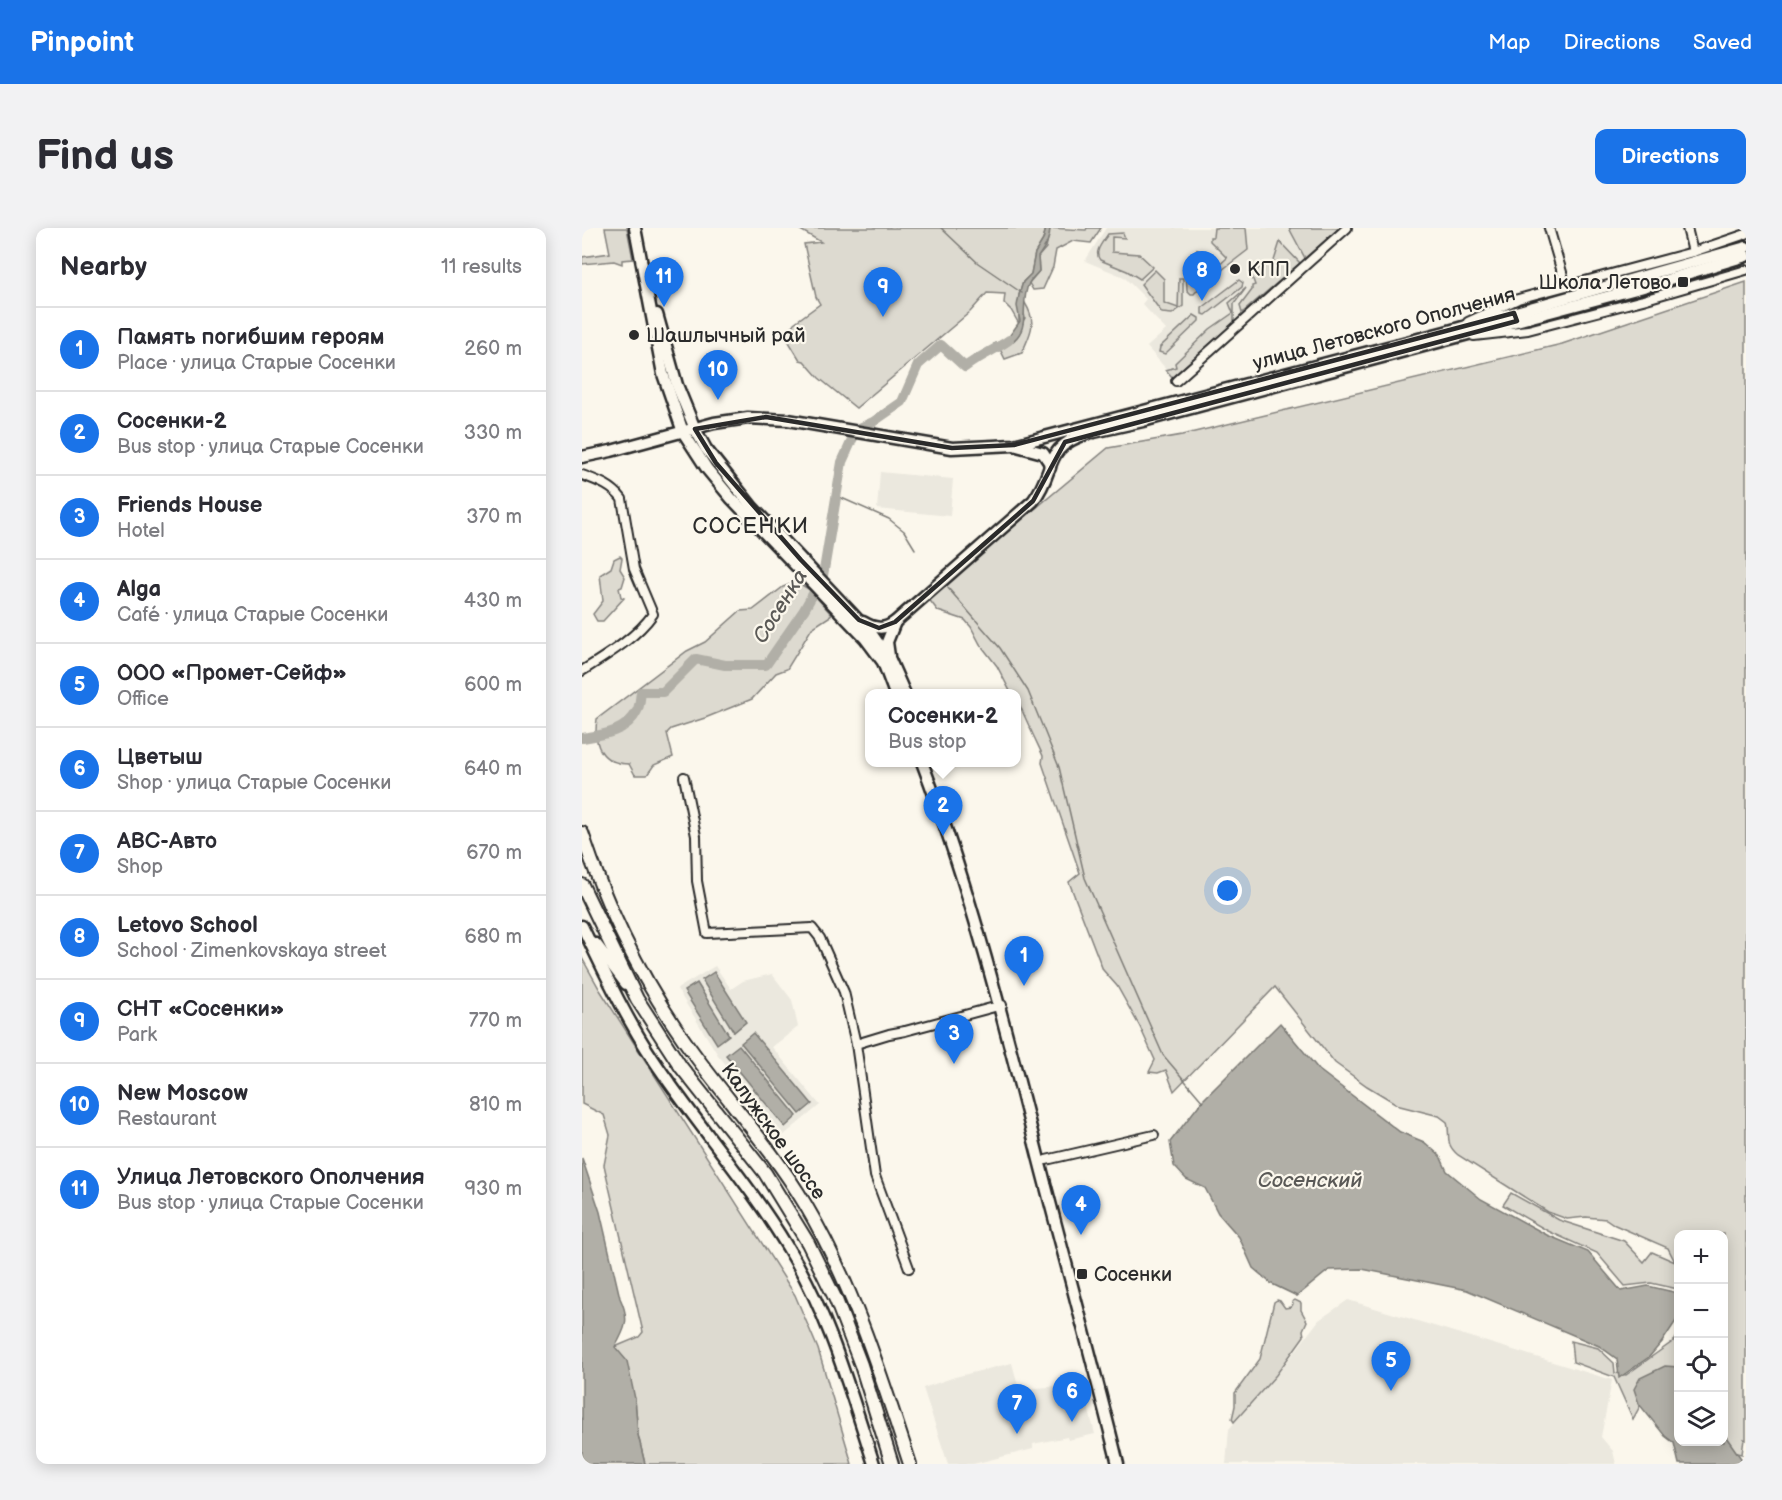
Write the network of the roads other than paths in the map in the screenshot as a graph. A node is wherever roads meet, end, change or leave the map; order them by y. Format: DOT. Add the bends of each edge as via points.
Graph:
graph roads {
  1 [pos="634,228"];
  2 [pos="642,228"];
  3 [pos="1347,228"];
  4 [pos="1549,228"];
  5 [pos="1687,228"];
  6 [pos="1746,234"];
  7 [pos="1746,248"];
  8 [pos="1693,252"];
  9 [pos="1746,256"];
  10 [pos="1746,270"];
  11 [pos="1566,286"];
  12 [pos="1518,299"];
  13 [pos="1516,317"];
  14 [pos="1528,330"];
  15 [pos="1445,332"];
  16 [pos="1461,337"];
  17 [pos="1176,381"];
  18 [pos="689,430"];
  19 [pos="1065,431"];
  20 [pos="1094,432"];
  21 [pos="1014,445"];
  22 [pos="582,457"];
  23 [pos="1050,468"];
  24 [pos="582,475"];
  25 [pos="831,596"];
  26 [pos="860,620"];
  27 [pos="895,622"];
  28 [pos="890,660"];
  29 [pos="582,671"];
  30 [pos="894,689"];
  31 [pos="902,689"];
  32 [pos="924,767"];
  33 [pos="932,767"];
  34 [pos="684,777"];
  35 [pos="582,833"];
  36 [pos="582,885"];
  37 [pos="582,925"];
  38 [pos="638,999"];
  39 [pos="1001,1006"];
  40 [pos="856,1044"];
  41 [pos="1154,1135"];
  42 [pos="1046,1160"];
  43 [pos="909,1268"];
  44 [pos="874,1464"];
  45 [pos="892,1464"];
  46 [pos="910,1464"];
  47 [pos="1118,1464"];
  48 [pos="1124,1464"];
  1 -- 18 [label="main road" via="663,374"];
  2 -- 18 [label="main road" via="663,342"];
  3 -- 17 [label="street"];
  4 -- 11 [label="street"];
  5 -- 8 [label="street"];
  6 -- 8 [label="street"];
  7 -- 13 [label="main road, улица Летовского Ополчения"];
  8 -- 11 [label="street"];
  9 -- 13 [label="main road, улица Летовского Ополчения" via="1635,290"];
  10 -- 14 [label="street"];
  11 -- 12 [label="street"];
  12 -- 13 [label="street"];
  12 -- 15 [label="street"];
  13 -- 14 [label="street"];
  13 -- 15 [label="main road, улица Летовского Ополчения"];
  13 -- 16 [label="main road, улица Летовского Ополчения"];
  14 -- 16 [label="street"];
  15 -- 19 [label="main road, улица Летовского Ополчения"];
  16 -- 20 [label="main road, улица Летовского Ополчения"];
  18 -- 21 [label="main road, улица Летовского Ополчения" via="765,417 952,448"];
  18 -- 22 [label="main road, улица Летовского Ополчения"];
  18 -- 25 [label="main road" via="707,469 731,498"];
  19 -- 20 [label="main road, улица Летовского Ополчения"];
  19 -- 21 [label="main road, улица Летовского Ополчения"];
  20 -- 23 [label="main road" via="1065,442 1054,454"];
  21 -- 23 [label="main road" via="1043,453"];
  23 -- 27 [label="main road" via="1033,501"];
  24 -- 29 [label="street" via="607,485 621,499 634,569 653,614 612,651"];
  25 -- 26 [label="main road"];
  25 -- 30 [label="main road" via="883,662"];
  26 -- 27 [label="main road" via="879,628"];
  26 -- 28 [label="main road"];
  27 -- 28 [label="main road" via="887,642"];
  28 -- 31 [label="main road"];
  32 -- 39 [label="main road"];
  33 -- 39 [label="main road"];
  34 -- 40 [label="street" via="696,836 697,881 707,933 812,928 839,980"];
  35 -- 46 [label="highway, Калужское шоссе" via="608,901 652,989 683,1039 777,1161 829,1248 875,1358"];
  36 -- 38 [label="highway, Калужское шоссе"];
  37 -- 38 [label="main road"];
  37 -- 44 [label="main road" via="652,1058 755,1196 799,1267 828,1330"];
  38 -- 45 [label="highway, Калужское шоссе" via="681,1067 765,1173 808,1243 861,1365"];
  39 -- 40 [label="street"];
  39 -- 42 [label="main road"];
  39 -- 47 [label="main road"];
  40 -- 43 [label="street" via="875,1176"];
  41 -- 42 [label="street"];
  42 -- 48 [label="main road"];
}
